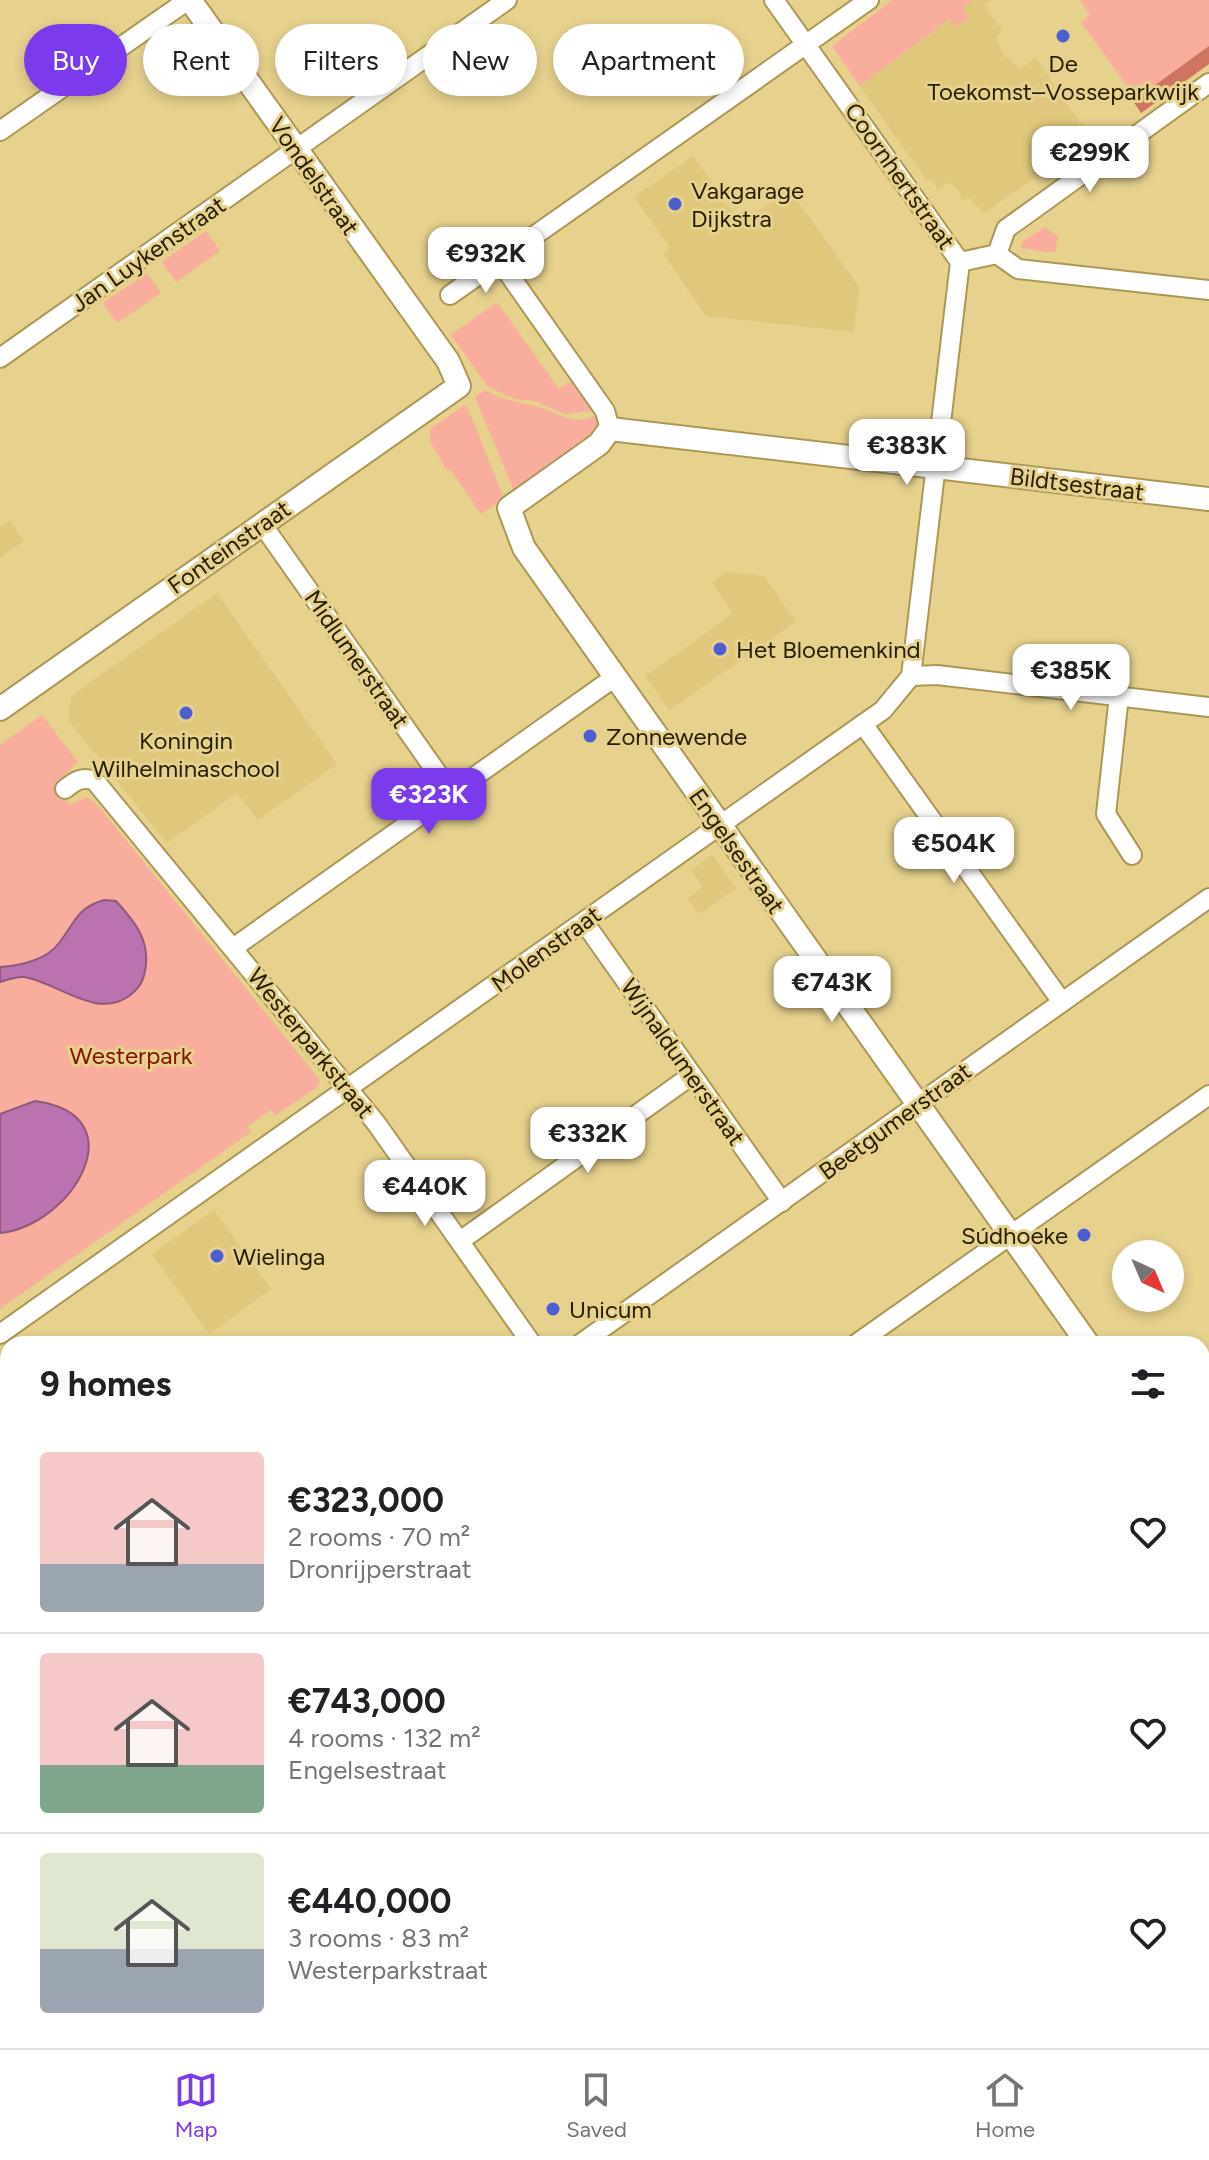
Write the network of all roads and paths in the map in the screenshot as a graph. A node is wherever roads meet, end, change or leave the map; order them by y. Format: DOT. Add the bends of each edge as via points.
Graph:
graph roads {
  1 [pos="189,0"];
  2 [pos="507,0"];
  3 [pos="774,0"];
  4 [pos="869,0"];
  5 [pos="806,44"];
  6 [pos="1209,83"];
  7 [pos="0,131"];
  8 [pos="295,149"];
  9 [pos="997,254"];
  10 [pos="499,260"];
  11 [pos="960,262"];
  12 [pos="1209,290"];
  13 [pos="450,295"];
  14 [pos="0,358"];
  15 [pos="459,386"];
  16 [pos="610,429"];
  17 [pos="933,467"];
  18 [pos="1209,499"];
  19 [pos="262,524"];
  20 [pos="911,676"];
  21 [pos="615,677"];
  22 [pos="1119,696"];
  23 [pos="1209,707"];
  24 [pos="0,709"];
  25 [pos="863,724"];
  26 [pos="65,789"];
  27 [pos="452,794"];
  28 [pos="719,824"];
  29 [pos="1132,855"];
  30 [pos="1209,898"];
  31 [pos="584,922"];
  32 [pos="233,948"];
  33 [pos="1062,1002"];
  34 [pos="692,1075"];
  35 [pos="348,1090"];
  36 [pos="1209,1095"];
  37 [pos="919,1106"];
  38 [pos="782,1202"];
  39 [pos="1011,1235"];
  40 [pos="460,1241"];
  41 [pos="0,1334"];
  42 [pos="526,1336"];
  43 [pos="591,1336"];
  44 [pos="867,1336"];
  45 [pos="1082,1336"];
  1 -- 7 [label="street"];
  1 -- 8 [label="street, Vondelstraat"];
  2 -- 8 [label="street, Jan Luykenstraat"];
  3 -- 5 [label="street, Coornhertstraat"];
  4 -- 5 [label="street"];
  5 -- 10 [label="street"];
  5 -- 11 [label="street, Coornhertstraat"];
  6 -- 9 [label="street" via="1006,229"];
  8 -- 14 [label="street, Jan Luykenstraat"];
  8 -- 15 [label="street, Vondelstraat" via="448,361"];
  9 -- 11 [label="street"];
  9 -- 12 [label="street" via="1018,269"];
  10 -- 13 [label="street"];
  10 -- 16 [label="street" via="605,411"];
  11 -- 17 [label="street, Coornhertstraat"];
  15 -- 19 [label="street, Fonteinstraat"];
  16 -- 17 [label="street, Bildtsestraat"];
  16 -- 21 [label="street, Engelsestraat" via="599,444 509,508 524,548"];
  17 -- 18 [label="street, Bildtsestraat"];
  17 -- 20 [label="street"];
  19 -- 24 [label="street, Fonteinstraat"];
  19 -- 27 [label="street, Midlumerstraat"];
  20 -- 22 [label="street"];
  20 -- 25 [label="street, Molenstraat" via="893,700"];
  21 -- 27 [label="street"];
  21 -- 28 [label="street, Engelsestraat"];
  22 -- 23 [label="street"];
  22 -- 29 [label="street" via="1106,814"];
  25 -- 28 [label="street, Molenstraat"];
  25 -- 33 [label="street"];
  26 -- 32 [label="street, Westerparkstraat" via="76,780 95,781"];
  27 -- 32 [label="street"];
  28 -- 31 [label="street, Molenstraat"];
  28 -- 37 [label="street, Engelsestraat"];
  30 -- 33 [label="street, Beetgumerstraat"];
  31 -- 34 [label="street, Wijnaldumerstraat"];
  31 -- 35 [label="street, Molenstraat"];
  32 -- 35 [label="street, Westerparkstraat"];
  33 -- 37 [label="street, Beetgumerstraat"];
  34 -- 38 [label="street, Wijnaldumerstraat"];
  34 -- 40 [label="street"];
  35 -- 40 [label="street, Westerparkstraat"];
  35 -- 41 [label="street, Molenstraat"];
  36 -- 39 [label="street"];
  37 -- 38 [label="street, Beetgumerstraat"];
  37 -- 39 [label="street, Engelsestraat"];
  38 -- 43 [label="street, Beetgumerstraat"];
  39 -- 44 [label="street"];
  39 -- 45 [label="street, Engelsestraat"];
  40 -- 42 [label="street, Westerparkstraat"];
}
